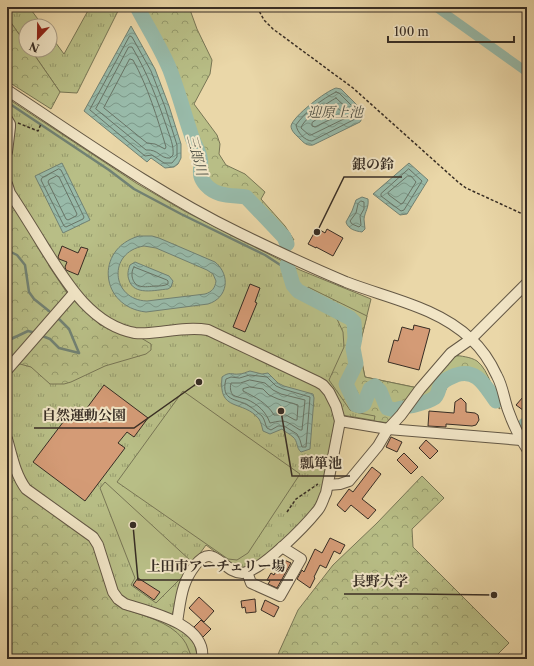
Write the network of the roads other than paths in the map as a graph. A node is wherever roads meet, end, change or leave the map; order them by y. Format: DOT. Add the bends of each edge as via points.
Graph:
graph roads {
  1 [pos="7,90"];
  2 [pos="8,120"];
  3 [pos="7,152"];
  4 [pos="7,184"];
  5 [pos="527,282"];
  6 [pos="74,293"];
  7 [pos="471,339"];
  8 [pos="7,370"];
  9 [pos="340,422"];
  10 [pos="388,429"];
  11 [pos="7,439"];
  12 [pos="521,440"];
  13 [pos="527,449"];
  14 [pos="328,485"];
  15 [pos="282,547"];
  16 [pos="247,572"];
  17 [pos="176,622"];
  18 [pos="202,659"];
  1 -- 7 [label="street" via="183,204 323,272 451,323"];
  2 -- 3 [label="street" via="10,127"];
  4 -- 6 [label="street" via="10,193"];
  5 -- 7 [label="street"];
  6 -- 8 [label="street"];
  6 -- 9 [label="street" via="98,316 132,332 142,334 198,328 208,330 318,382 329,392"];
  7 -- 10 [label="street" via="451,353"];
  7 -- 12 [label="street" via="498,377"];
  9 -- 10 [label="street"];
  9 -- 14 [label="street"];
  10 -- 12 [label="street"];
  10 -- 14 [label="street" via="378,446 349,481"];
  11 -- 17 [label="street" via="17,473 26,489 93,537 113,592 118,599 125,604"];
  12 -- 13 [label="street"];
  14 -- 15 [label="street" via="317,511"];
  15 -- 16 [label="street"];
  15 -- 16 [label="street" via="301,558 280,596 251,583"];
  16 -- 17 [label="street" via="239,573 232,570 210,556 199,560 184,586"];
  17 -- 18 [label="street" via="188,629 198,640 202,649"];
}
